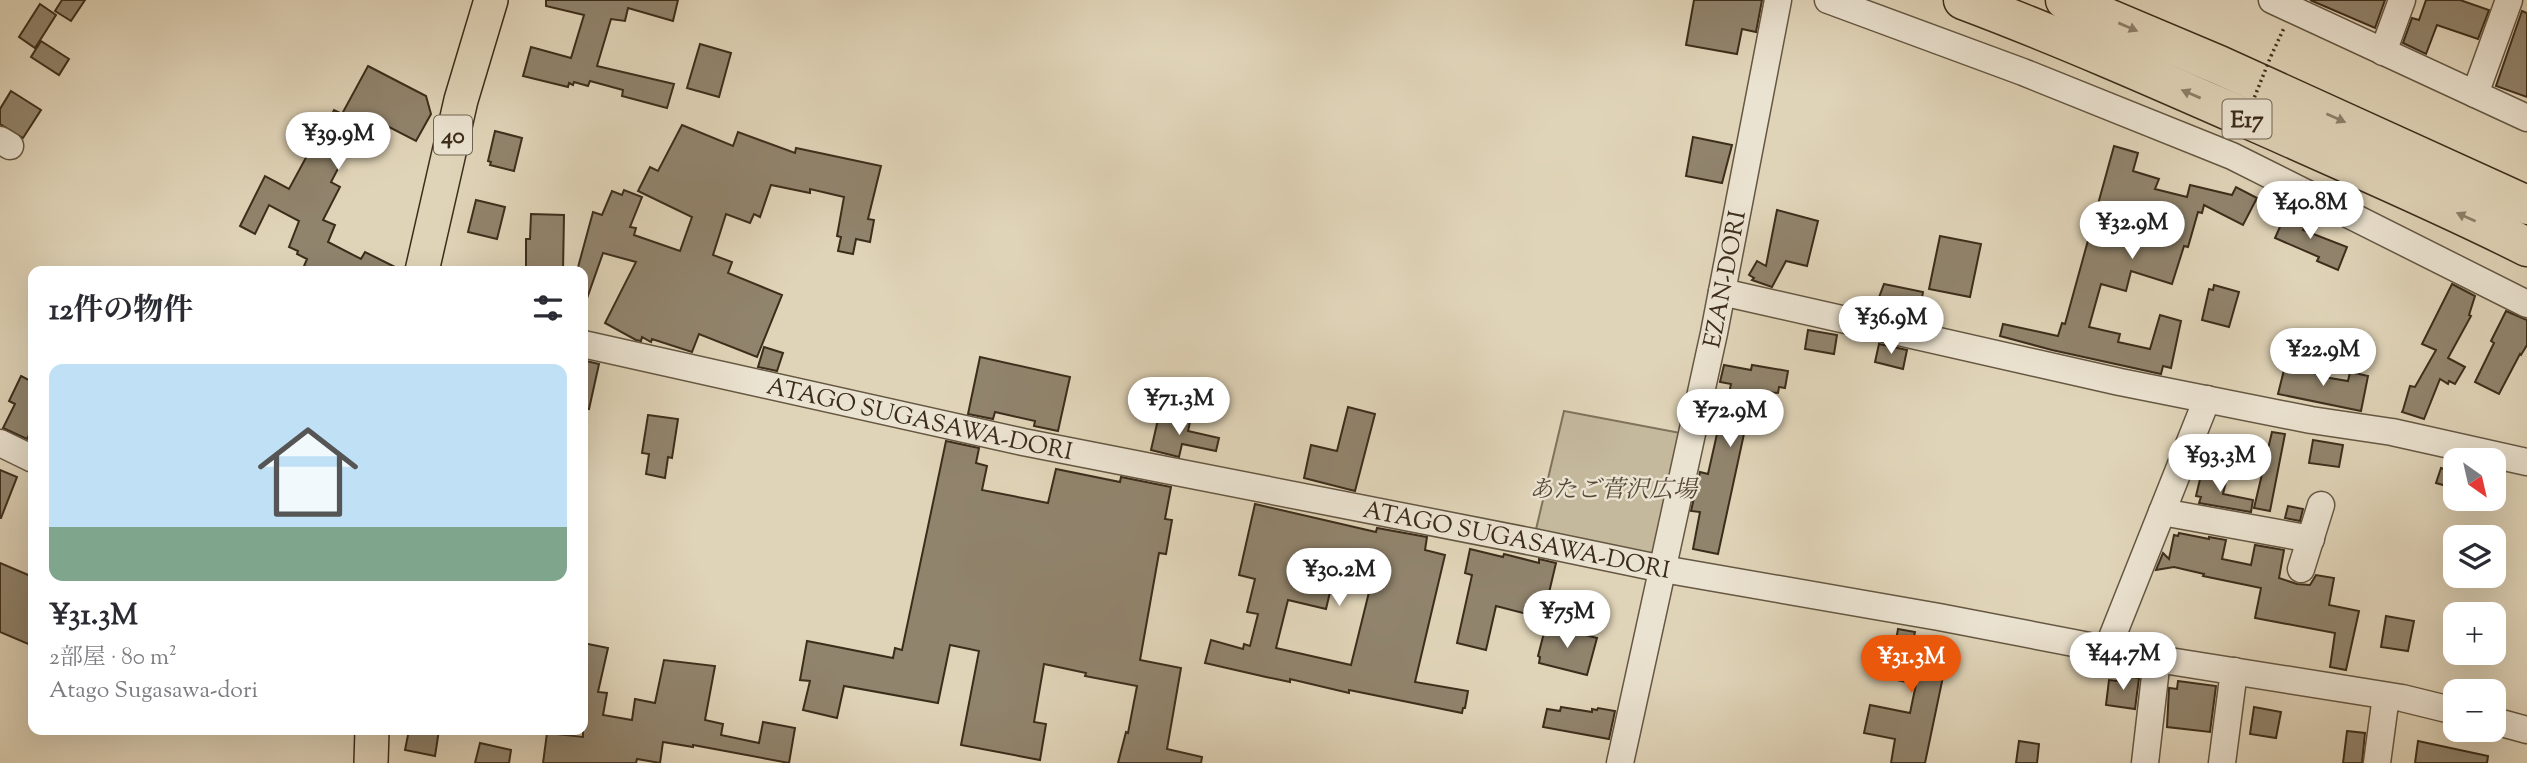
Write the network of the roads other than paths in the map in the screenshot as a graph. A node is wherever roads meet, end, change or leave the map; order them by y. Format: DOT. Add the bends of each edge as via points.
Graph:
graph roads {
  1 [pos="491,0"];
  2 [pos="1778,0"];
  3 [pos="1828,0"];
  4 [pos="1963,0"];
  5 [pos="2065,0"];
  6 [pos="2402,0"];
  7 [pos="2509,0"];
  8 [pos="2286,3"];
  9 [pos="2383,52"];
  10 [pos="2475,94"];
  11 [pos="2527,118"];
  12 [pos="2527,205"];
  13 [pos="2527,247"];
  14 [pos="423,266"];
  15 [pos="1722,292"];
  16 [pos="2527,304"];
  17 [pos="588,345"];
  18 [pos="2207,399"];
  19 [pos="0,443"];
  20 [pos="28,457"];
  21 [pos="2527,462"];
  22 [pos="2321,505"];
  23 [pos="2162,512"];
  24 [pos="2311,539"];
  25 [pos="1663,569"];
  26 [pos="2301,569"];
  27 [pos="2107,650"];
  28 [pos="2157,659"];
  29 [pos="2234,671"];
  30 [pos="2386,696"];
  31 [pos="2443,708"];
  32 [pos="2506,724"];
  33 [pos="2527,730"];
  34 [pos="372,735"];
  35 [pos="371,763"];
  36 [pos="1620,763"];
  37 [pos="2145,763"];
  38 [pos="2222,763"];
  39 [pos="2377,763"];
  1 -- 14 [label="main road, 40" via="461,100"];
  2 -- 15 [label="street, EZAN-DORI"];
  3 -- 16 [label="street" via="2232,156"];
  13 -- 4 [label="highway, E17, one-way" via="2210,103"];
  5 -- 12 [label="highway, E17, one-way"];
  6 -- 9 [label="street"];
  7 -- 10 [label="street"];
  8 -- 9 [label="street"];
  9 -- 10 [label="street"];
  10 -- 11 [label="street"];
  15 -- 18 [label="street"];
  15 -- 25 [label="street, EZAN-DORI"];
  17 -- 25 [label="street, ATAGO SUGASAWA-DORI" via="1023,442"];
  18 -- 21 [label="street"];
  18 -- 23 [label="street"];
  19 -- 20 [label="street"];
  22 -- 24 [label="street"];
  23 -- 24 [label="street"];
  23 -- 27 [label="street"];
  24 -- 26 [label="street"];
  25 -- 27 [label="street, ATAGO SUGASAWA-DORI"];
  25 -- 36 [label="street, EZAN-DORI"];
  27 -- 28 [label="street, ATAGO SUGASAWA-DORI"];
  28 -- 29 [label="street, ATAGO SUGASAWA-DORI"];
  28 -- 37 [label="street"];
  29 -- 30 [label="street, ATAGO SUGASAWA-DORI"];
  29 -- 38 [label="street"];
  30 -- 31 [label="street, ATAGO SUGASAWA-DORI"];
  30 -- 39 [label="street"];
  32 -- 33 [label="street"];
  34 -- 35 [label="main road"];
}
